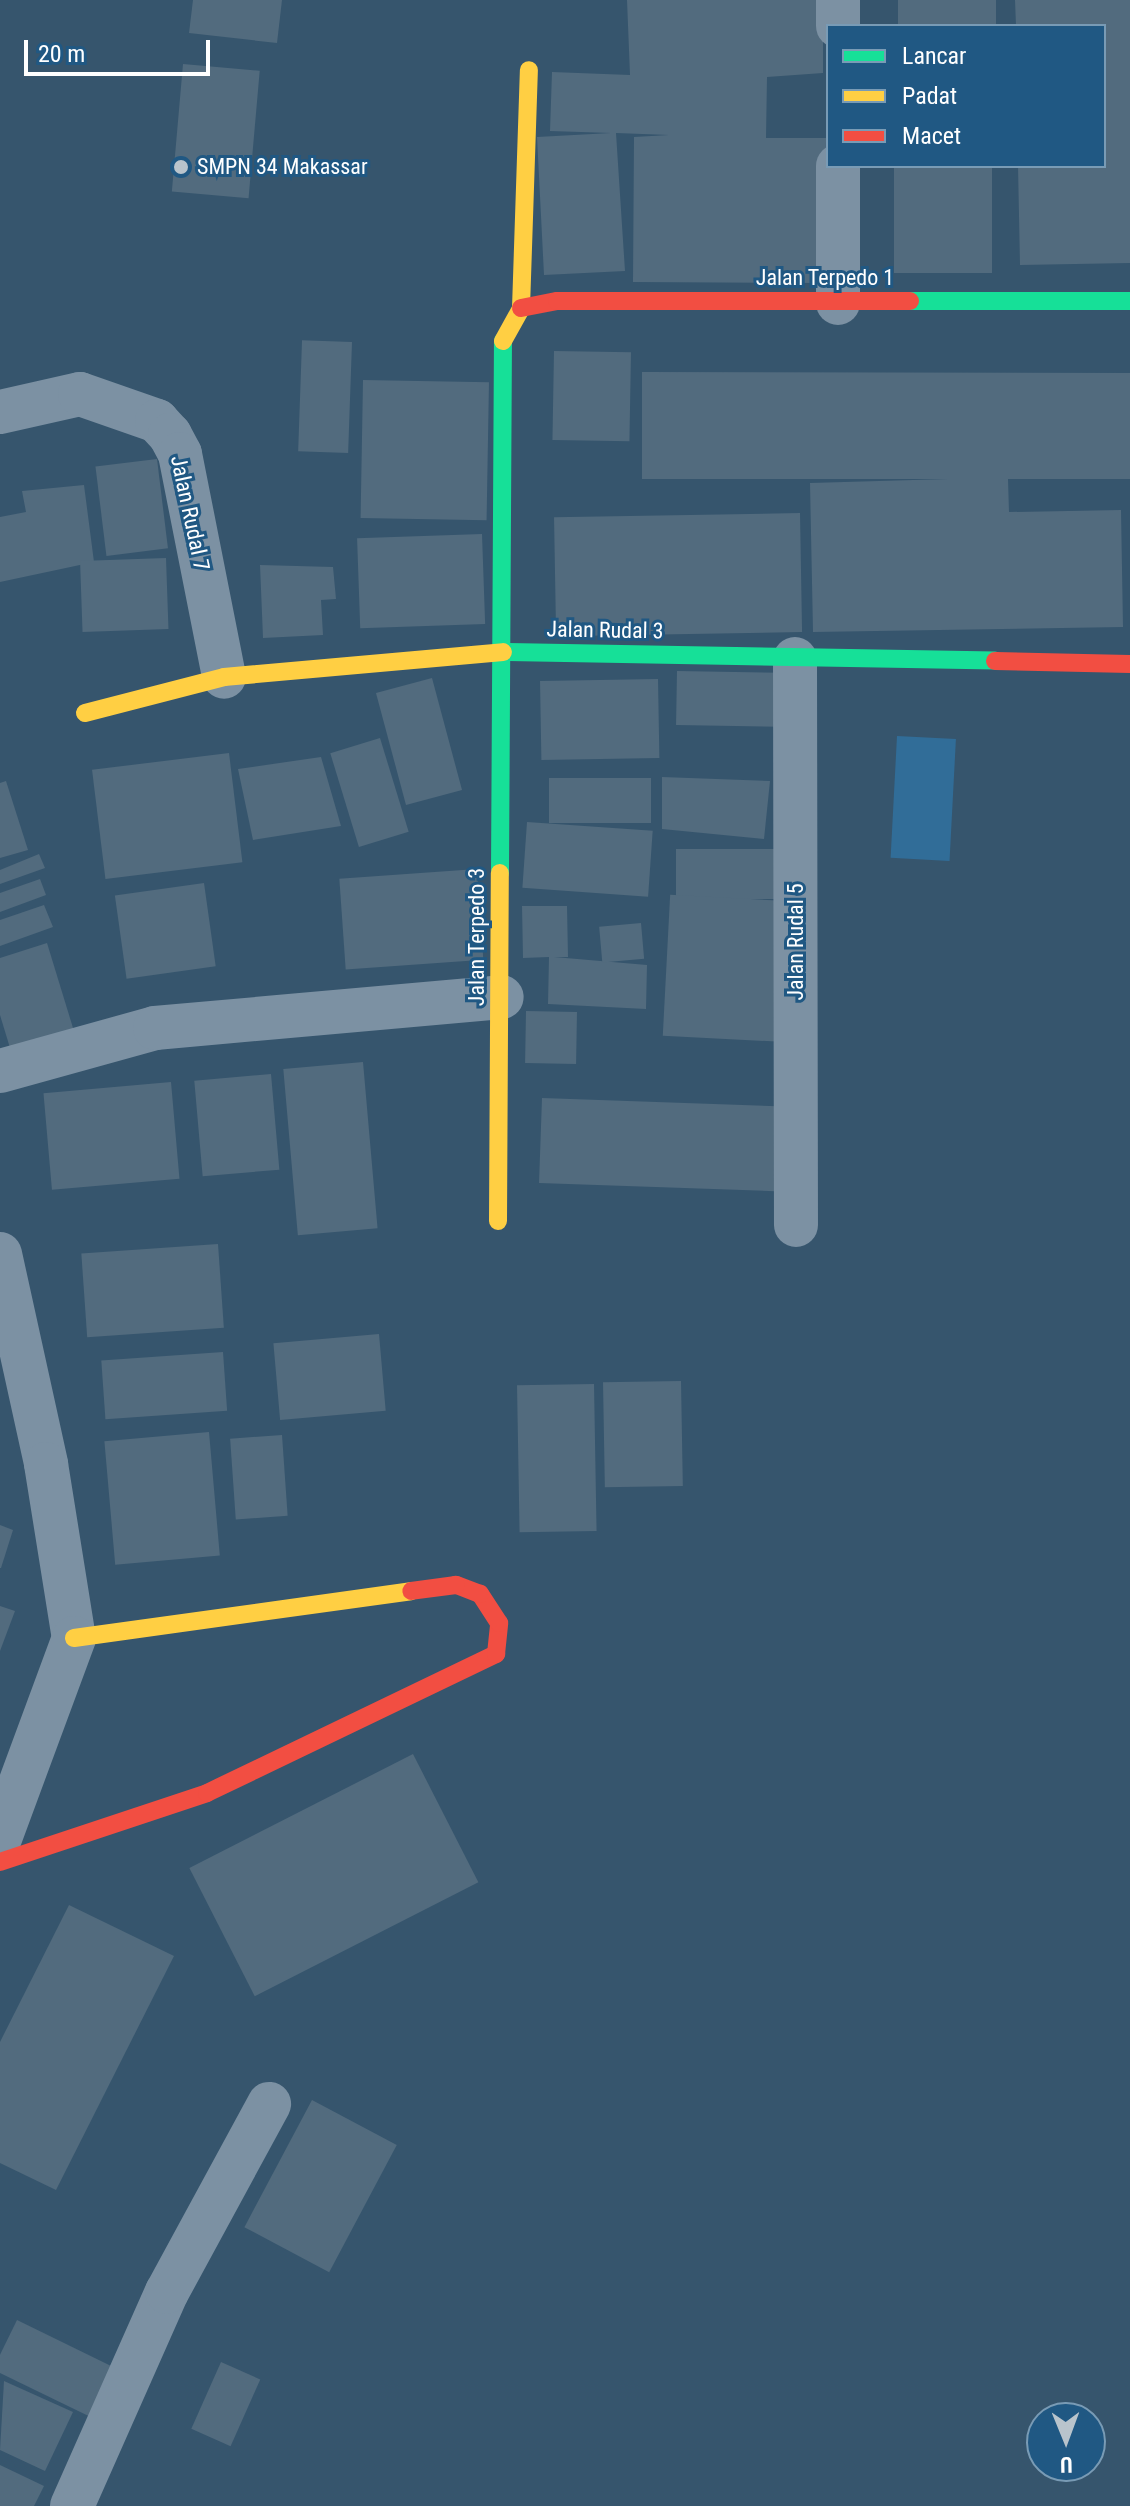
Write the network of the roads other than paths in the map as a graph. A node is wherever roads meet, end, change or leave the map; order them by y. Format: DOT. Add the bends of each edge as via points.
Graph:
graph roads {
  1 [pos="838,0"];
  2 [pos="838,24"];
  3 [pos="529,70"];
  4 [pos="838,168"];
  5 [pos="1130,301"];
  6 [pos="838,303"];
  7 [pos="521,308"];
  8 [pos="0,412"];
  9 [pos="496,652"];
  10 [pos="795,659"];
  11 [pos="1130,664"];
  12 [pos="224,677"];
  13 [pos="85,713"];
  14 [pos="502,997"];
  15 [pos="0,1071"];
  16 [pos="498,1221"];
  17 [pos="796,1225"];
  18 [pos="0,1254"];
  19 [pos="74,1638"];
  20 [pos="15,1754"];
  21 [pos="0,1838"];
  22 [pos="0,1862"];
  23 [pos="269,2104"];
  24 [pos="72,2506"];
  1 -- 2 [label="street"];
  3 -- 7 [label="street"];
  4 -- 6 [label="street"];
  5 -- 6 [label="street, Jalan Terpedo 1"];
  6 -- 7 [label="street, Jalan Terpedo 1" via="557,301"];
  7 -- 9 [label="street, Jalan Terpedo 3" via="502,342"];
  8 -- 12 [label="street, Jalan Rudal 7" via="80,394 157,421 170,435 180,454"];
  9 -- 10 [label="street, Jalan Rudal 3"];
  9 -- 12 [label="street, Jalan Rudal 3"];
  9 -- 14 [label="street, Jalan Terpedo 3"];
  10 -- 11 [label="street, Jalan Rudal 3"];
  10 -- 17 [label="street, Jalan Rudal 5"];
  12 -- 13 [label="street, Jalan Rudal 3"];
  14 -- 15 [label="street" via="155,1028"];
  14 -- 16 [label="street, Jalan Terpedo 3"];
  18 -- 19 [label="street" via="46,1464"];
  19 -- 20 [label="street"];
  19 -- 22 [label="street" via="456,1585 480,1594 499,1623 496,1654 207,1793"];
  20 -- 21 [label="street"];
  23 -- 24 [label="street" via="167,2292"];
}
